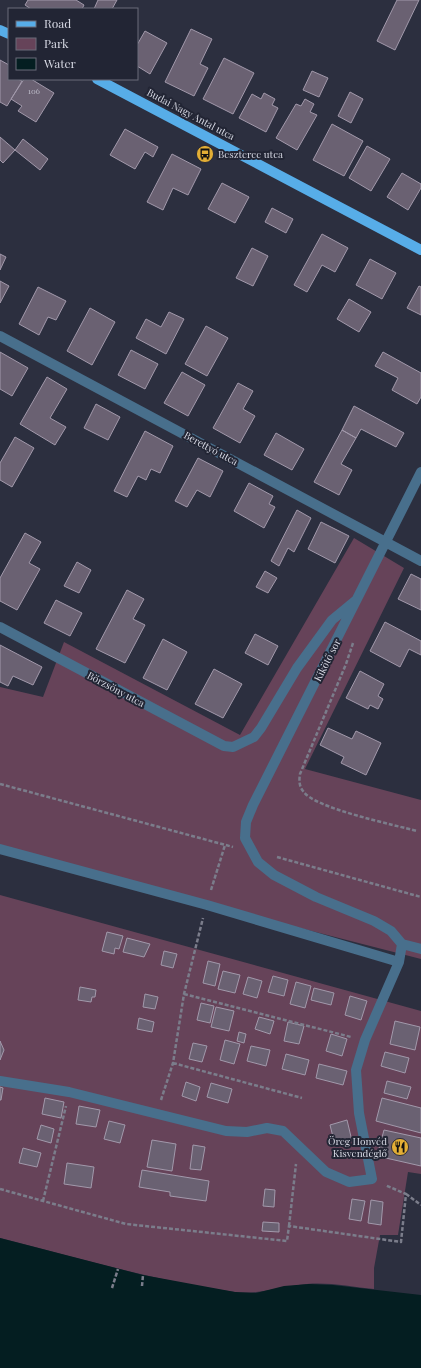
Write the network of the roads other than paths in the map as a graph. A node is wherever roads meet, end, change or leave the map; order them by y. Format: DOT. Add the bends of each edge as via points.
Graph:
graph roads {
  1 [pos="99,80"];
  2 [pos="421,250"];
  3 [pos="0,336"];
  4 [pos="421,472"];
  5 [pos="386,542"];
  6 [pos="421,561"];
  7 [pos="358,599"];
  8 [pos="0,627"];
  9 [pos="0,849"];
  10 [pos="402,944"];
  11 [pos="421,949"];
  12 [pos="399,962"];
  13 [pos="0,1081"];
  1 -- 2 [label="main road, Budai Nagy Antal utca"];
  3 -- 5 [label="street, Berettyó utca"];
  4 -- 5 [label="street, Kikötő sor"];
  5 -- 6 [label="street, Berettyó utca"];
  5 -- 7 [label="street, Kikötő sor"];
  7 -- 8 [label="street, Börzsöny utca" via="332,620 297,668 254,737 233,747 224,746"];
  7 -- 10 [label="street, Kikötő sor" via="251,811 246,822 246,838 258,862 274,875 316,897 374,921 391,931"];
  9 -- 12 [label="street" via="206,905"];
  10 -- 11 [label="street"];
  10 -- 12 [label="street"];
  12 -- 13 [label="street" via="365,1040 356,1070 359,1113 372,1179 349,1182 326,1172 283,1130 267,1128 247,1132 226,1131 69,1092"];
}
